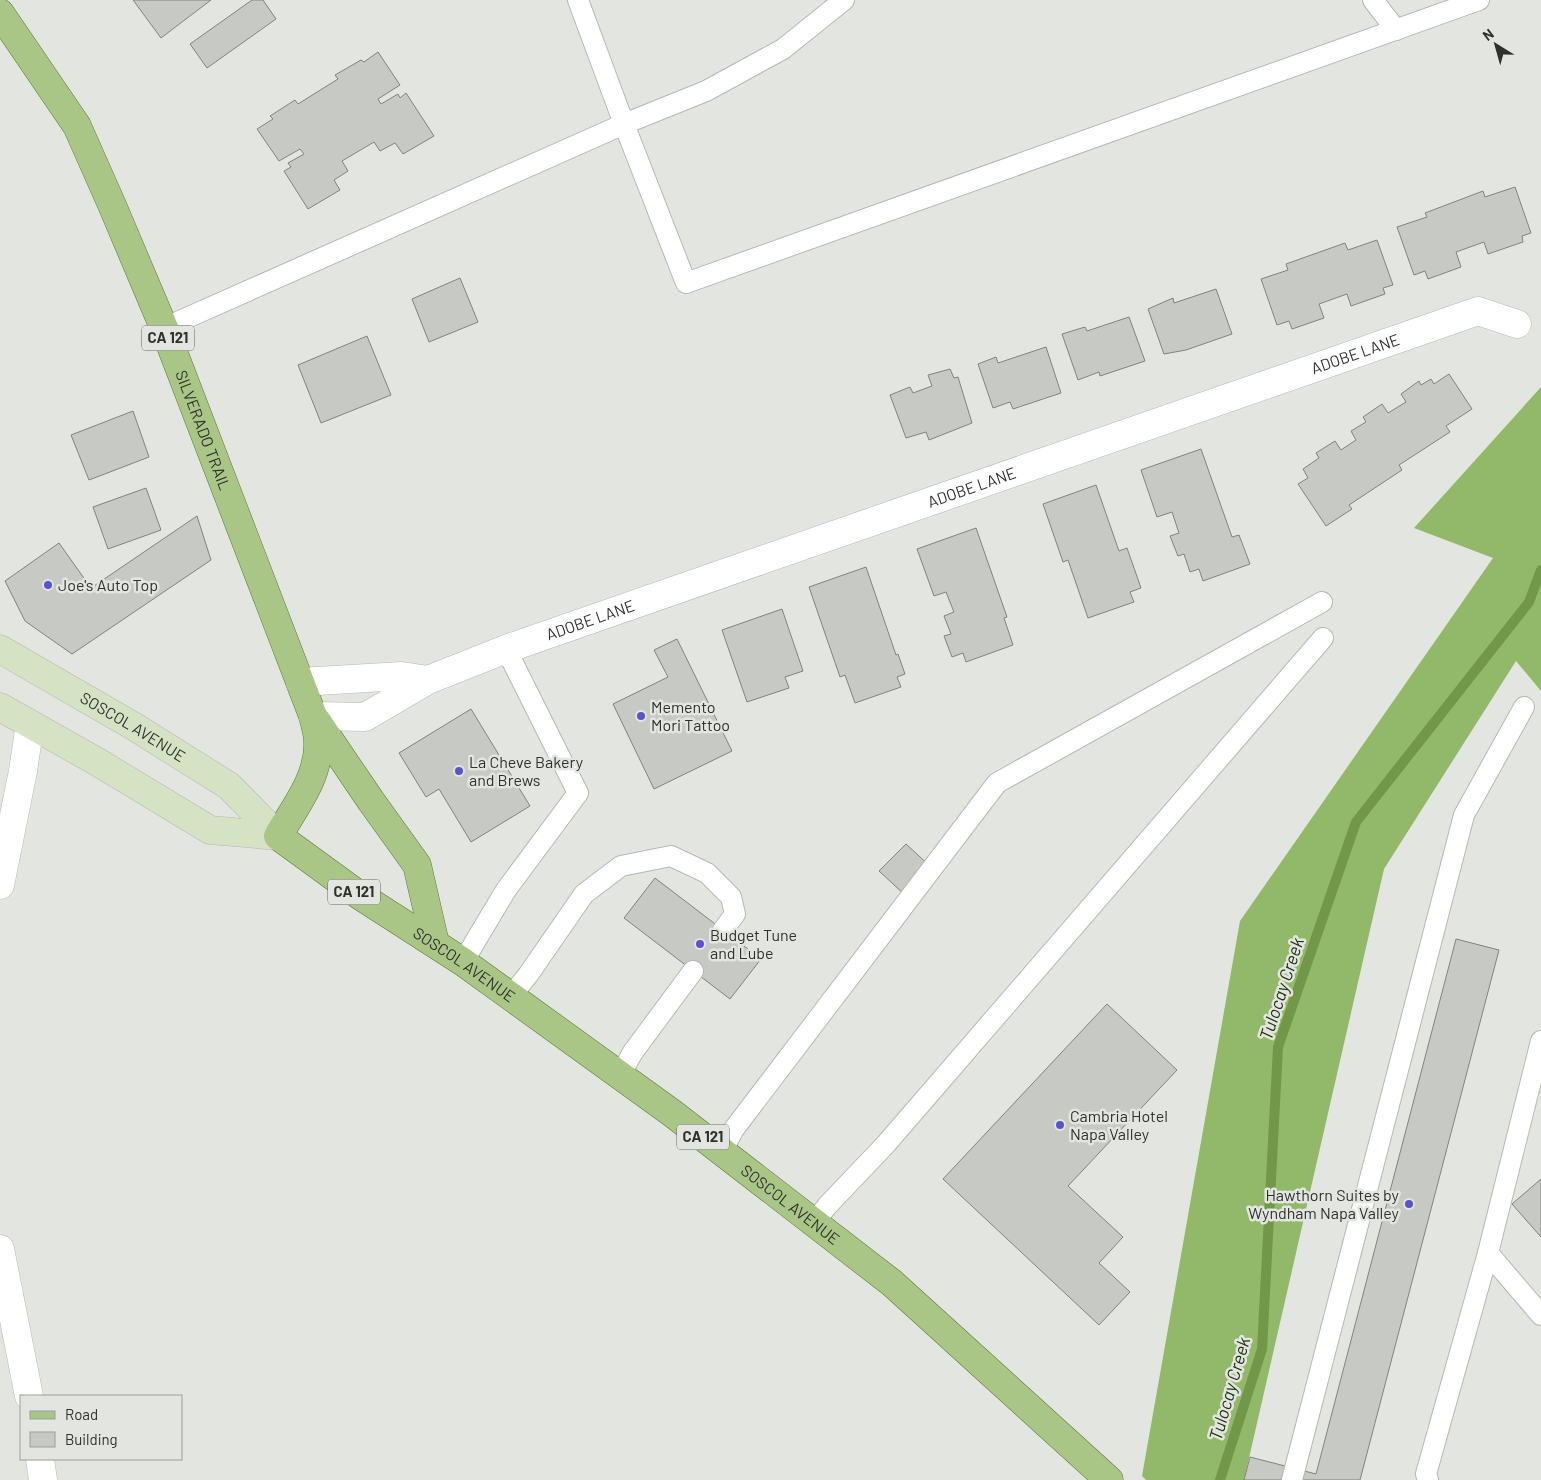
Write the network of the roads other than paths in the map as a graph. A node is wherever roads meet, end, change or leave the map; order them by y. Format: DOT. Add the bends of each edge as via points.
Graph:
graph roads {
  1 [pos="578,0"];
  2 [pos="844,0"];
  3 [pos="1373,0"];
  4 [pos="1479,0"];
  5 [pos="0,13"];
  6 [pos="1396,30"];
  7 [pos="624,124"];
  8 [pos="1517,324"];
  9 [pos="164,328"];
  10 [pos="1322,602"];
  11 [pos="1323,638"];
  12 [pos="506,648"];
  13 [pos="0,649"];
  14 [pos="428,680"];
  15 [pos="300,682"];
  16 [pos="0,707"];
  17 [pos="1524,707"];
  18 [pos="313,716"];
  19 [pos="30,724"];
  20 [pos="278,836"];
  21 [pos="0,885"];
  22 [pos="723,930"];
  23 [pos="434,943"];
  24 [pos="463,962"];
  25 [pos="693,971"];
  26 [pos="511,996"];
  27 [pos="1541,1040"];
  28 [pos="620,1075"];
  29 [pos="1541,1103"];
  30 [pos="1522,1119"];
  31 [pos="722,1151"];
  32 [pos="814,1223"];
  33 [pos="0,1249"];
  34 [pos="1488,1253"];
  35 [pos="1541,1315"];
  36 [pos="29,1395"];
  37 [pos="40,1460"];
  38 [pos="43,1480"];
  39 [pos="1109,1480"];
  40 [pos="1292,1480"];
  41 [pos="1428,1480"];
  1 -- 7 [label="lane"];
  2 -- 7 [label="lane" via="783,49 706,91"];
  3 -- 6 [label="lane"];
  4 -- 6 [label="lane"];
  5 -- 9 [label="main road, SILVERADO TRAIL / CA 121" via="77,126"];
  6 -- 7 [label="lane" via="686,283"];
  7 -- 9 [label="lane"];
  8 -- 12 [label="street, ADOBE LANE" via="1478,311"];
  9 -- 15 [label="main road, SILVERADO TRAIL / CA 121"];
  10 -- 31 [label="lane" via="997,783 734,1129"];
  11 -- 32 [label="lane"];
  12 -- 14 [label="street, ADOBE LANE"];
  12 -- 24 [label="lane" via="578,793 506,890"];
  13 -- 20 [label="main road, SOSCOL AVENUE" via="230,786"];
  14 -- 15 [label="street" via="402,676"];
  14 -- 18 [label="street, ADOBE LANE" via="365,717"];
  15 -- 18 [label="main road, SILVERADO TRAIL / CA 121"];
  16 -- 19 [label="main road"];
  17 -- 40 [label="lane" via="1464,815"];
  18 -- 20 [label="main road, SILVERADO TRAIL / CA 121" via="319,744 314,771"];
  18 -- 23 [label="main road" via="417,865"];
  19 -- 20 [label="main road" via="210,830"];
  19 -- 21 [label="street"];
  20 -- 23 [label="main road, SOSCOL AVENUE / CA 121" via="358,895"];
  22 -- 26 [label="lane" via="735,914 730,897 707,873 671,856 621,866 584,894"];
  23 -- 24 [label="main road, SOSCOL AVENUE / CA 121"];
  24 -- 26 [label="main road, SOSCOL AVENUE / CA 121"];
  25 -- 28 [label="lane" via="633,1052"];
  26 -- 28 [label="main road, SOSCOL AVENUE / CA 121"];
  27 -- 30 [label="lane"];
  28 -- 31 [label="main road, SOSCOL AVENUE / CA 121"];
  29 -- 30 [label="lane"];
  30 -- 34 [label="lane"];
  31 -- 32 [label="main road, SOSCOL AVENUE / CA 121"];
  32 -- 39 [label="main road, SOSCOL AVENUE / CA 121" via="892,1283"];
  33 -- 36 [label="street"];
  34 -- 35 [label="lane"];
  34 -- 41 [label="lane" via="1426,1474"];
  37 -- 38 [label="street"];
}
